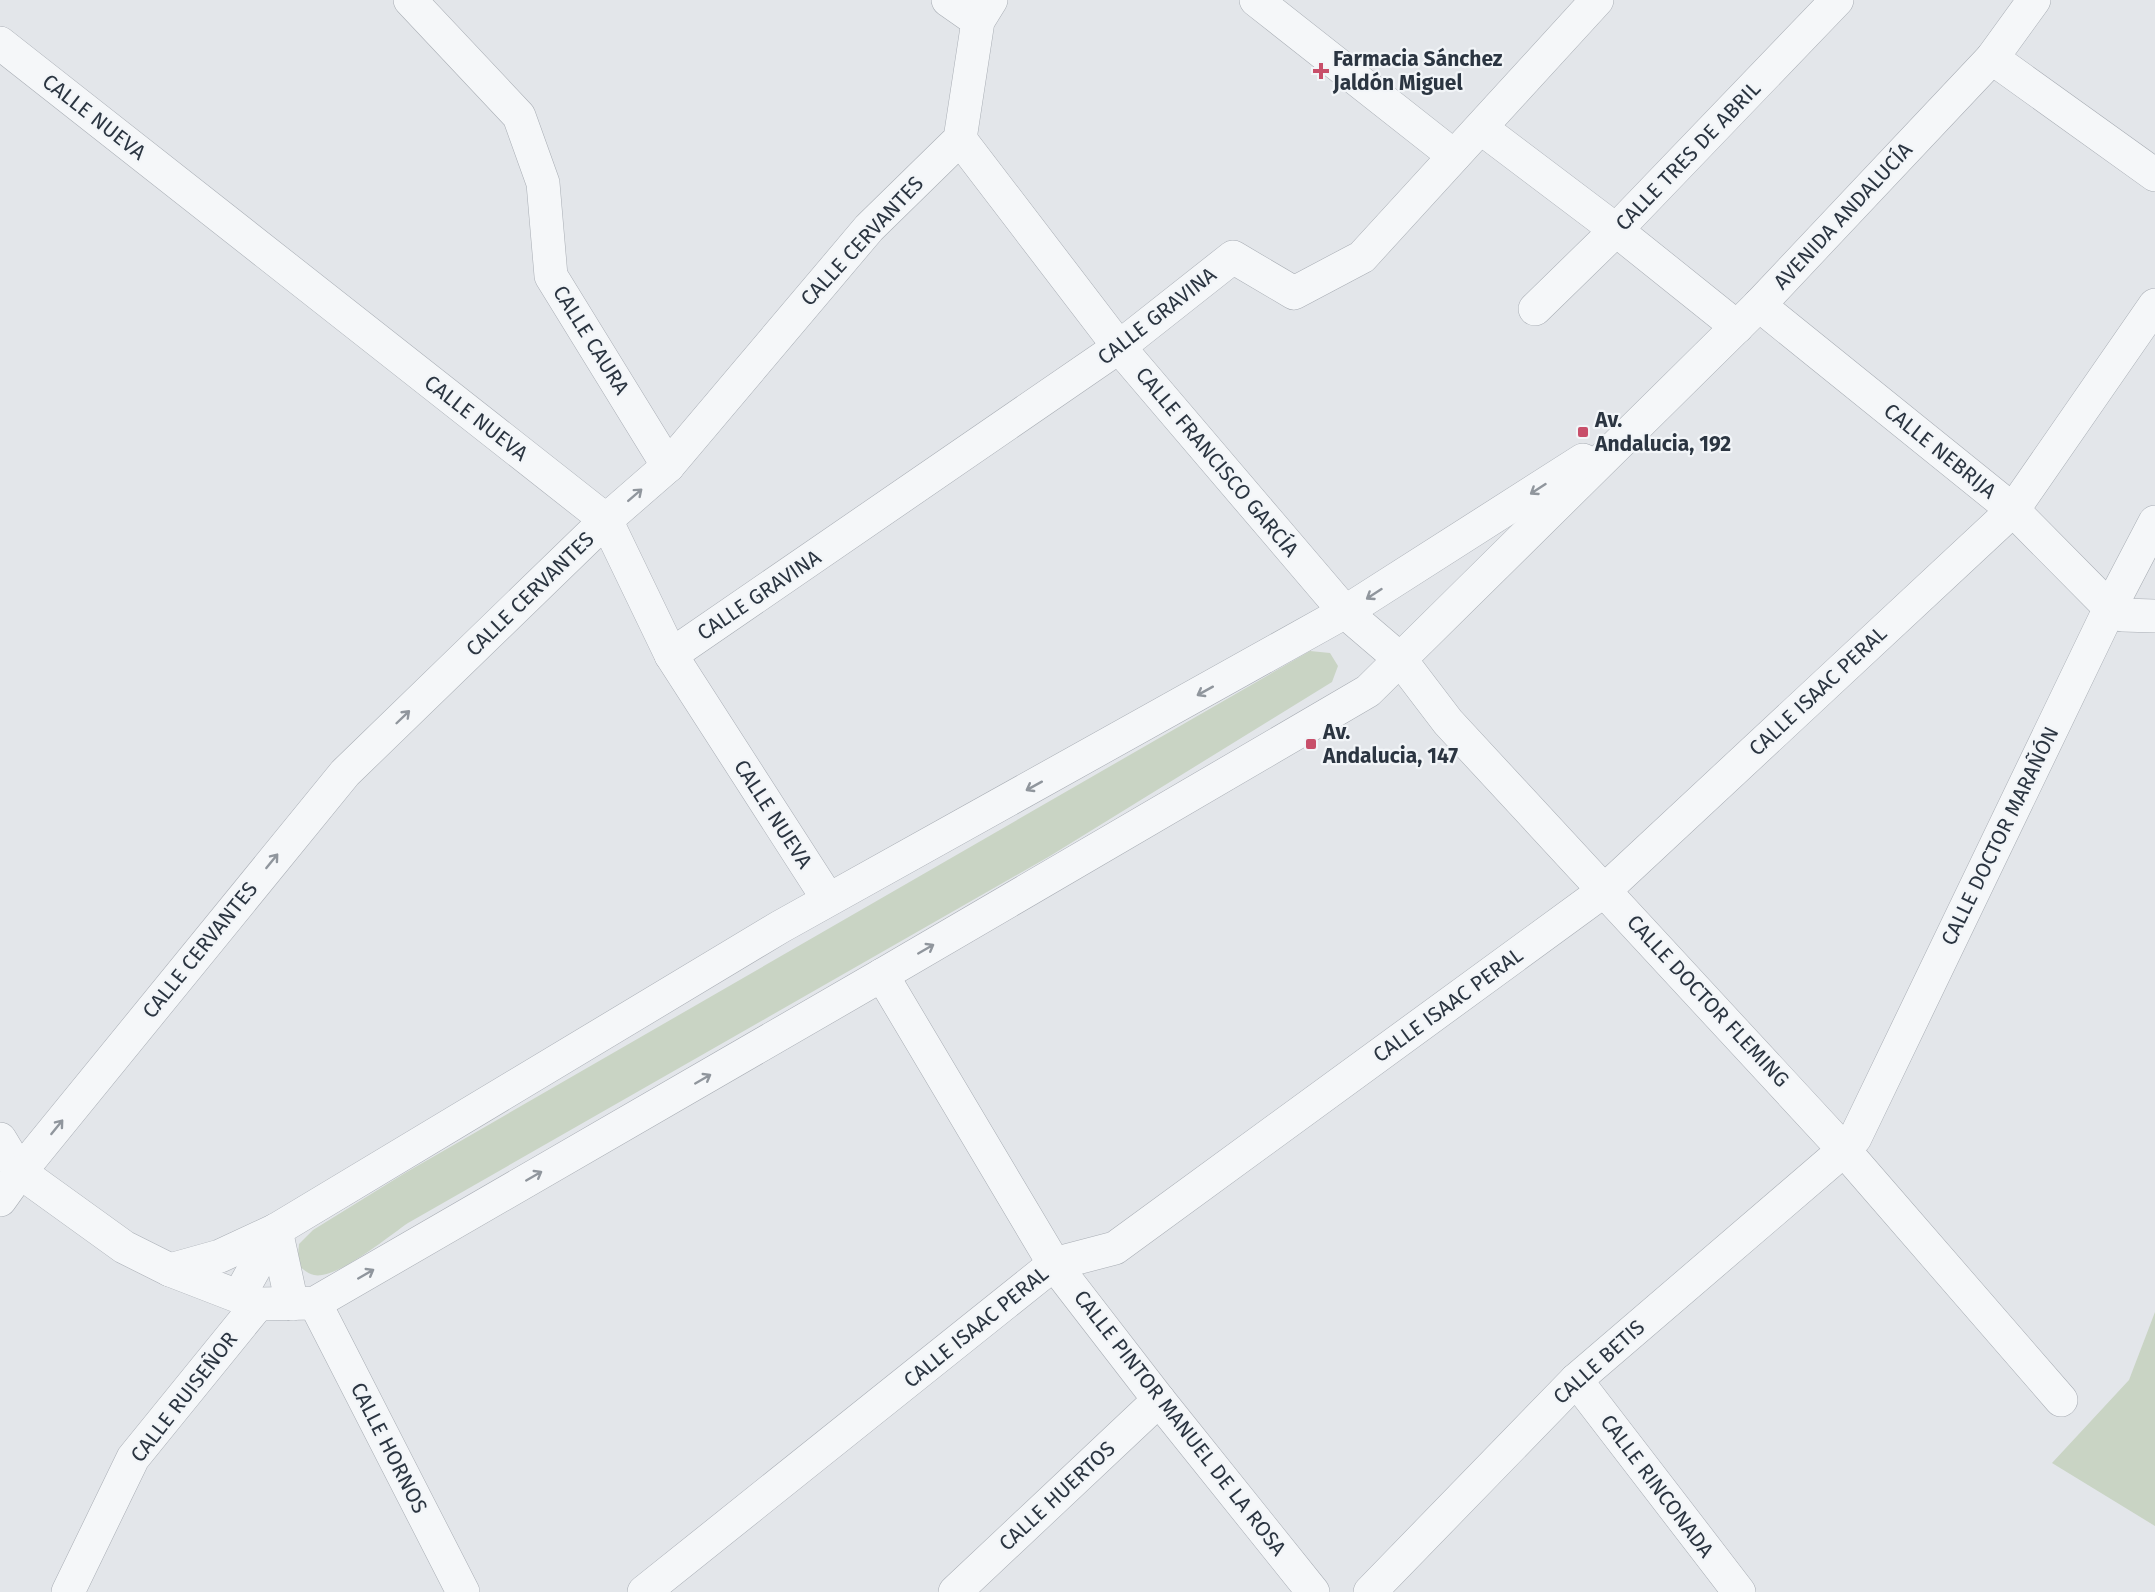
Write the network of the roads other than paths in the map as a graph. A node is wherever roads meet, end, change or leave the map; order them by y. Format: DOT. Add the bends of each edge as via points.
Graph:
graph roads {
  1 [pos="410,0"];
  2 [pos="948,0"];
  3 [pos="1256,0"];
  4 [pos="1597,0"];
  5 [pos="1837,0"];
  6 [pos="2034,0"];
  7 [pos="985,11"];
  8 [pos="0,43"];
  9 [pos="1992,58"];
  10 [pos="1481,128"];
  11 [pos="960,139"];
  12 [pos="1454,156"];
  13 [pos="2155,175"];
  14 [pos="1616,230"];
  15 [pos="2155,305"];
  16 [pos="1536,309"];
  17 [pos="1748,316"];
  18 [pos="1119,347"];
  19 [pos="1640,423"];
  20 [pos="669,466"];
  21 [pos="2013,510"];
  22 [pos="606,520"];
  23 [pos="2155,522"];
  24 [pos="2110,608"];
  25 [pos="1345,612"];
  26 [pos="2155,616"];
  27 [pos="671,655"];
  28 [pos="1400,659"];
  29 [pos="1605,890"];
  30 [pos="828,900"];
  31 [pos="882,975"];
  32 [pos="0,1139"];
  33 [pos="1844,1149"];
  34 [pos="20,1172"];
  35 [pos="0,1200"];
  36 [pos="276,1230"];
  37 [pos="1054,1264"];
  38 [pos="171,1270"];
  39 [pos="249,1300"];
  40 [pos="304,1304"];
  41 [pos="1576,1380"];
  42 [pos="1159,1400"];
  43 [pos="2061,1400"];
  44 [pos="68,1592"];
  45 [pos="463,1592"];
  46 [pos="644,1592"];
  47 [pos="955,1592"];
  48 [pos="1313,1592"];
  49 [pos="1370,1592"];
  50 [pos="1739,1592"];
  1 -- 20 [label="street, CALLE CAURA" via="519,116 543,183 551,276"];
  2 -- 7 [label="street"];
  3 -- 12 [label="street"];
  4 -- 10 [label="street, CALLE GRAVINA"];
  5 -- 14 [label="street, CALLE TRES DE ABRIL"];
  6 -- 9 [label="street, AVENIDA ANDALUCÍA"];
  7 -- 11 [label="street"];
  8 -- 22 [label="street, CALLE NUEVA"];
  9 -- 13 [label="street"];
  9 -- 17 [label="street, AVENIDA ANDALUCÍA"];
  10 -- 12 [label="street, CALLE GRAVINA"];
  10 -- 14 [label="street, CALLE NEBRIJA"];
  11 -- 18 [label="street, CALLE FRANCISCO GARCÍA"];
  11 -- 20 [label="street, CALLE CERVANTES" via="869,228"];
  12 -- 18 [label="street, CALLE GRAVINA" via="1362,257 1294,293 1233,257"];
  14 -- 16 [label="street, CALLE TRES DE ABRIL"];
  14 -- 17 [label="street, CALLE NEBRIJA"];
  15 -- 21 [label="street, CALLE ISAAC PERAL"];
  17 -- 19 [label="street, AVENIDA ANDALUCÍA"];
  17 -- 21 [label="street, CALLE NEBRIJA"];
  18 -- 25 [label="street, CALLE FRANCISCO GARCÍA"];
  18 -- 27 [label="street, CALLE GRAVINA"];
  19 -- 25 [label="street, one-way"];
  19 -- 28 [label="street"];
  22 -- 20 [label="street, CALLE CERVANTES, one-way"];
  21 -- 24 [label="street, CALLE NEBRIJA"];
  21 -- 29 [label="street, CALLE ISAAC PERAL"];
  22 -- 27 [label="street, CALLE NUEVA"];
  34 -- 22 [label="street, CALLE CERVANTES, one-way" via="345,773"];
  23 -- 24 [label="street, CALLE DOCTOR MARAÑÓN"];
  24 -- 26 [label="street" via="2122,615"];
  24 -- 33 [label="street, CALLE DOCTOR MARAÑÓN" via="1855,1138"];
  25 -- 28 [label="street, CALLE DOCTOR FLEMING"];
  25 -- 30 [label="street, one-way"];
  27 -- 30 [label="street, CALLE NUEVA"];
  28 -- 29 [label="street, CALLE DOCTOR FLEMING" via="1448,722"];
  31 -- 28 [label="street, one-way" via="1368,691"];
  29 -- 33 [label="street, CALLE DOCTOR FLEMING"];
  29 -- 37 [label="street, CALLE ISAAC PERAL" via="1115,1248"];
  30 -- 36 [label="street"];
  31 -- 37 [label="street, CALLE PINTOR MANUEL DE LA ROSA"];
  40 -- 31 [label="street, one-way"];
  32 -- 34 [label="street"];
  33 -- 41 [label="street, CALLE BETIS"];
  33 -- 43 [label="street, CALLE DOCTOR FLEMING"];
  34 -- 35 [label="street, CALLE CERVANTES"];
  34 -- 38 [label="street" via="124,1247"];
  36 -- 38 [label="street" via="220,1256"];
  36 -- 39 [label="street, CALLE RUISEÑOR"];
  36 -- 40 [label="street, CALLE HORNOS"];
  37 -- 42 [label="street, CALLE PINTOR MANUEL DE LA ROSA"];
  37 -- 46 [label="street, CALLE ISAAC PERAL"];
  38 -- 39 [label="street"];
  39 -- 40 [label="street"];
  39 -- 44 [label="street, CALLE RUISEÑOR" via="133,1458"];
  40 -- 45 [label="street, CALLE HORNOS"];
  41 -- 49 [label="street, CALLE BETIS"];
  41 -- 50 [label="street, CALLE RINCONADA"];
  42 -- 47 [label="street, CALLE HUERTOS"];
  42 -- 48 [label="street, CALLE PINTOR MANUEL DE LA ROSA"];
}
